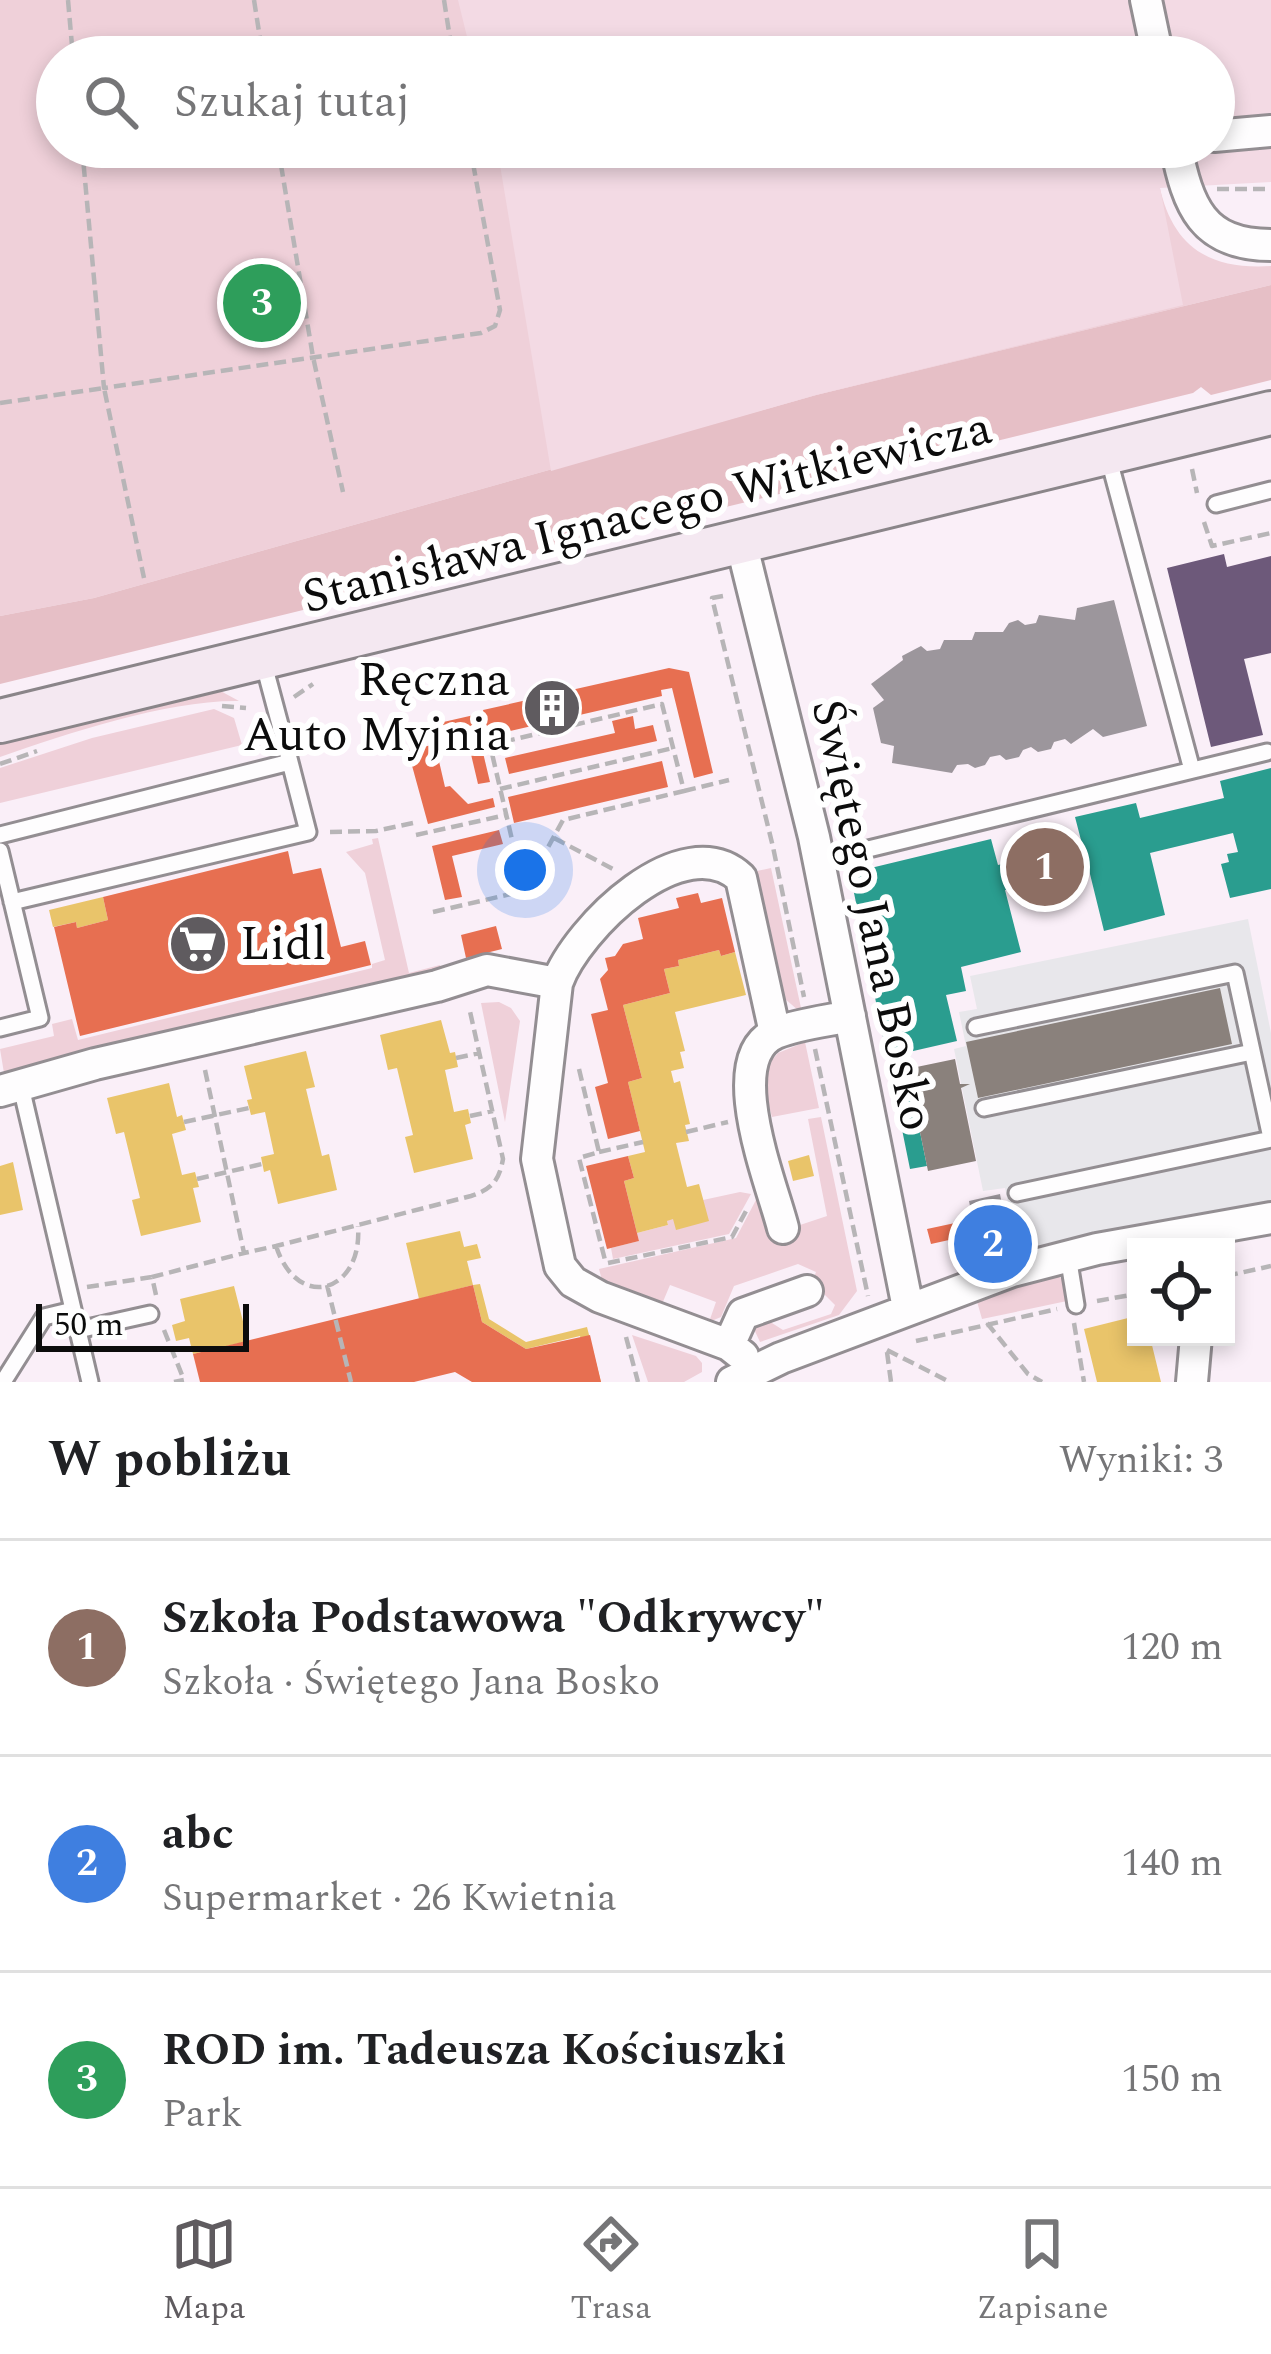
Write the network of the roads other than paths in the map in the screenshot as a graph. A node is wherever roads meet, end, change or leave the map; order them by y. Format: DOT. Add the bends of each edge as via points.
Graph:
graph roads {
  1 [pos="1146,0"];
  2 [pos="1154,36"];
  3 [pos="1271,130"];
  4 [pos="1235,134"];
  5 [pos="1181,168"];
  6 [pos="1271,245"];
  7 [pos="1271,413"];
  8 [pos="1108,453"];
  9 [pos="1271,490"];
  10 [pos="1216,504"];
  11 [pos="741,542"];
  12 [pos="262,658"];
  13 [pos="47,712"];
  14 [pos="0,721"];
  15 [pos="0,733"];
  16 [pos="1267,752"];
  17 [pos="290,762"];
  18 [pos="1192,770"];
  19 [pos="0,835"];
  20 [pos="0,850"];
  21 [pos="819,860"];
  22 [pos="12,902"];
  23 [pos="557,982"];
  24 [pos="850,1016"];
  25 [pos="976,1027"];
  26 [pos="0,1028"];
  27 [pos="775,1033"];
  28 [pos="1252,1052"];
  29 [pos="10,1089"];
  30 [pos="984,1108"];
  31 [pos="1271,1139"];
  32 [pos="1018,1193"];
  33 [pos="1271,1218"];
  34 [pos="783,1228"];
  35 [pos="1206,1238"];
  36 [pos="1127,1248"];
  37 [pos="1068,1256"];
  38 [pos="807,1291"];
  39 [pos="1076,1305"];
  40 [pos="908,1308"];
  41 [pos="73,1310"];
  42 [pos="157,1312"];
  43 [pos="78,1330"];
  44 [pos="729,1345"];
  45 [pos="1195,1346"];
  46 [pos="743,1375"];
  47 [pos="2,1382"];
  48 [pos="90,1382"];
  49 [pos="1192,1382"];
  1 -- 2 [label="street"];
  3 -- 4 [label="street"];
  5 -- 6 [label="street" via="1199,218 1228,239"];
  7 -- 8 [label="street, Stanisława Ignacego Witkiewicza"];
  8 -- 11 [label="street, Stanisława Ignacego Witkiewicza"];
  8 -- 18 [label="lane"];
  9 -- 10 [label="lane"];
  11 -- 12 [label="street, Stanisława Ignacego Witkiewicza"];
  11 -- 21 [label="street, Świętego Jana Bosko"];
  12 -- 13 [label="street, Stanisława Ignacego Witkiewicza"];
  12 -- 17 [label="lane"];
  13 -- 14 [label="street, Stanisława Ignacego Witkiewicza"];
  13 -- 15 [label="street, Stanisława Ignacego Witkiewicza"];
  16 -- 18 [label="lane"];
  17 -- 19 [label="lane"];
  17 -- 22 [label="lane" via="308,832"];
  18 -- 21 [label="lane"];
  20 -- 22 [label="lane"];
  21 -- 24 [label="street, Świętego Jana Bosko"];
  22 -- 26 [label="lane" via="40,1018"];
  23 -- 27 [label="street" via="638,884 716,862 741,878"];
  23 -- 29 [label="street" via="487,970"];
  23 -- 44 [label="street" via="537,1159 560,1266 600,1297"];
  24 -- 27 [label="street"];
  24 -- 40 [label="street, Świętego Jana Bosko"];
  25 -- 28 [label="lane" via="1235,973"];
  27 -- 34 [label="street" via="748,1072"];
  28 -- 30 [label="lane"];
  28 -- 31 [label="lane"];
  29 -- 41 [label="lane"];
  31 -- 32 [label="lane"];
  33 -- 35 [label="street"];
  36 -- 37 [label="street"];
  37 -- 39 [label="lane"];
  37 -- 40 [label="street"];
  38 -- 44 [label="street" via="749,1309"];
  40 -- 46 [label="street" via="881,1336"];
  41 -- 43 [label="lane"];
  41 -- 47 [label="lane" via="44,1317"];
  42 -- 43 [label="lane"];
  43 -- 48 [label="lane"];
  44 -- 46 [label="street"];
  45 -- 49 [label="street"];
}
